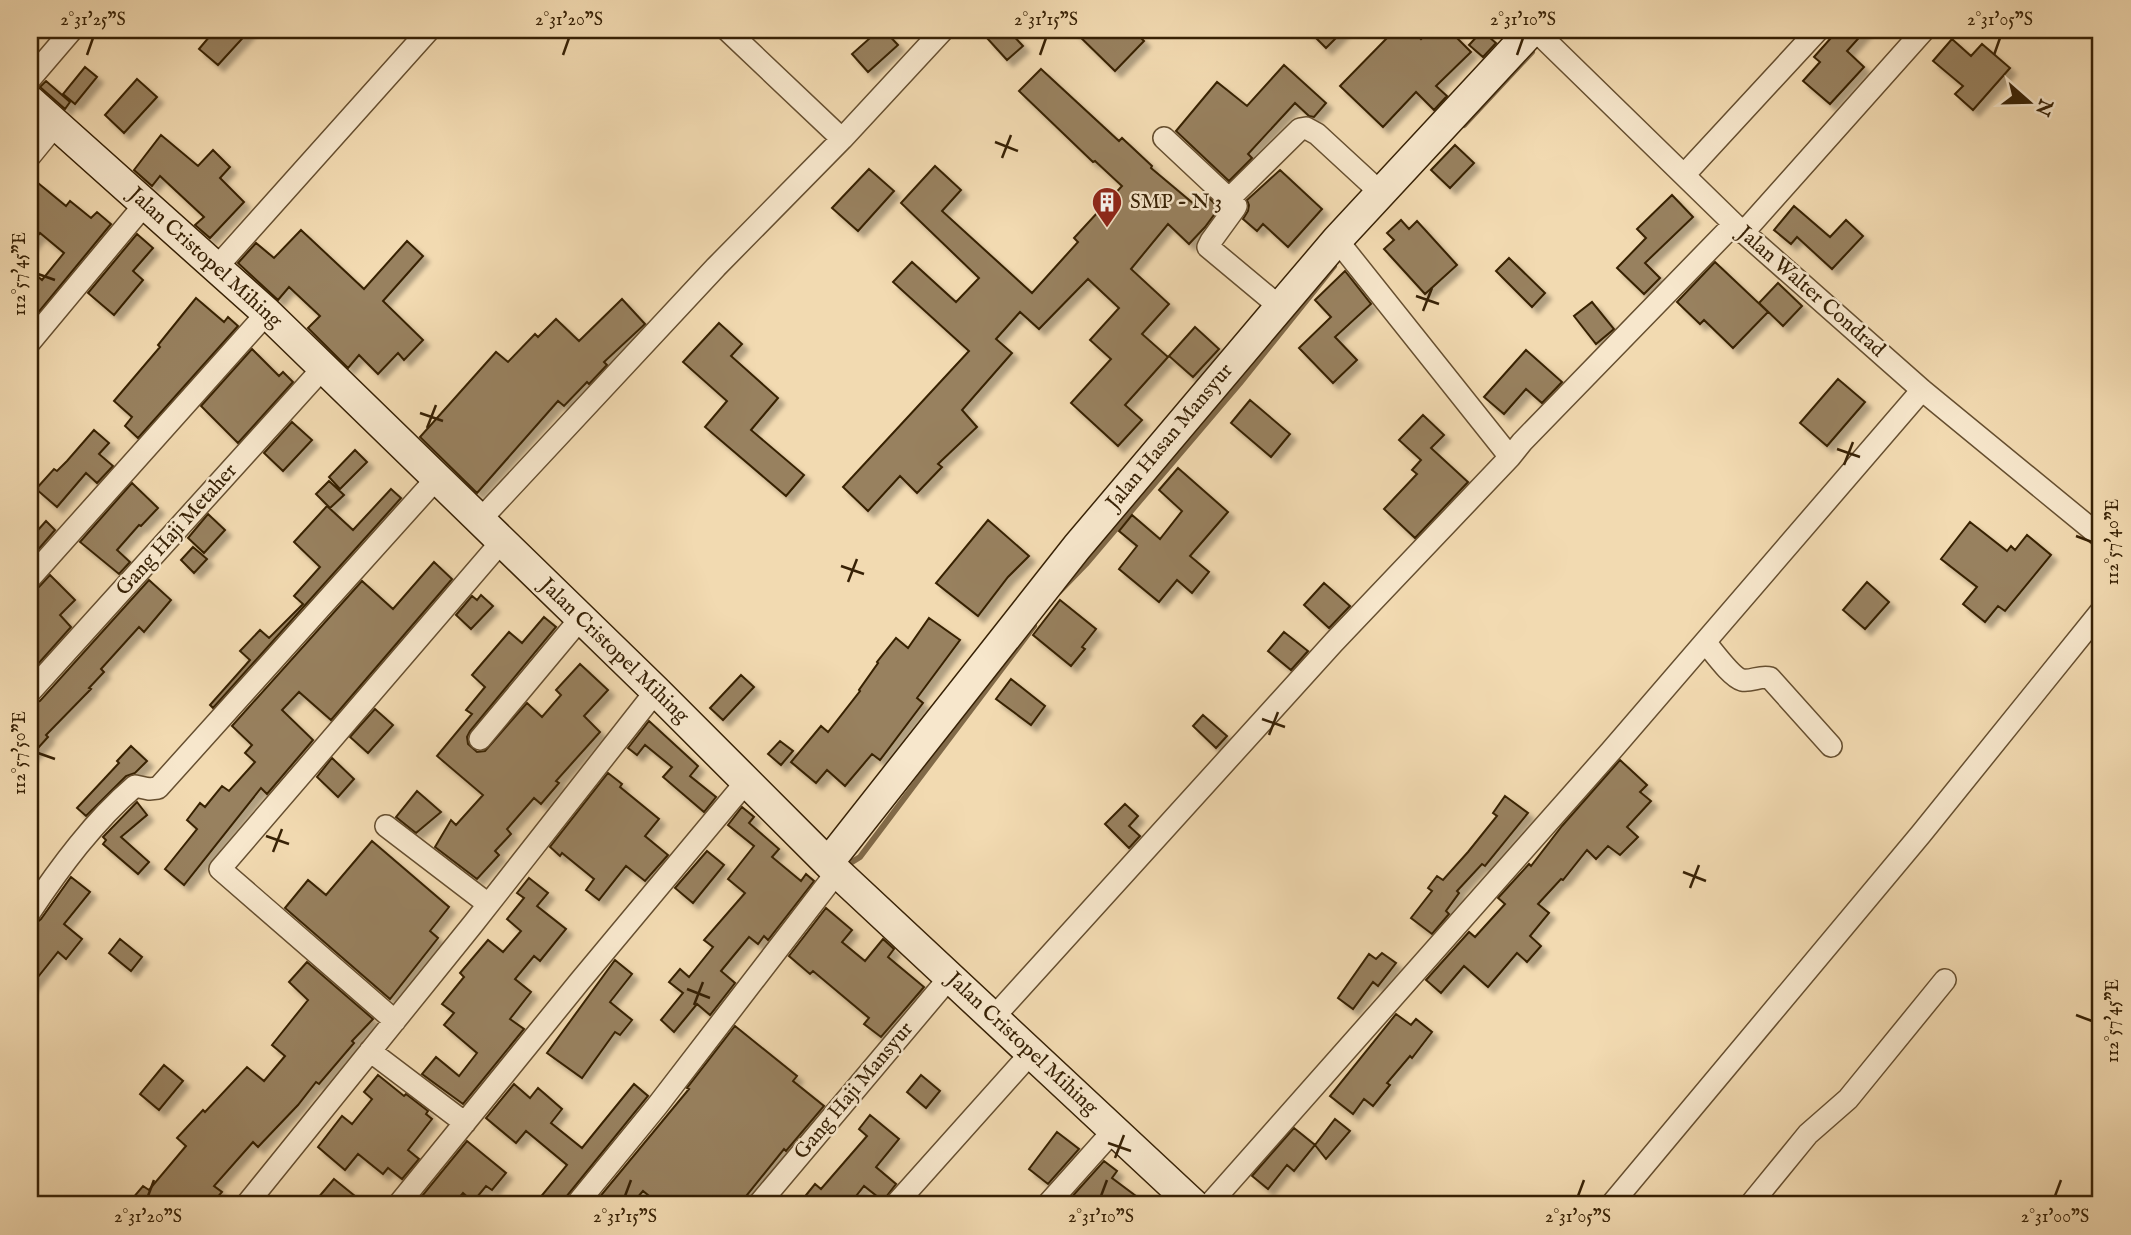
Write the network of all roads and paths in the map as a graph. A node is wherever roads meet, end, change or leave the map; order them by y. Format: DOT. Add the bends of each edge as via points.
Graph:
graph roads {
  1 [pos="72,30"];
  2 [pos="429,30"];
  3 [pos="727,30"];
  4 [pos="943,30"];
  5 [pos="1534,30"];
  6 [pos="1818,30"];
  7 [pos="1924,30"];
  8 [pos="30,79"];
  9 [pos="30,101"];
  10 [pos="57,123"];
  11 [pos="1164,138"];
  12 [pos="842,139"];
  13 [pos="30,156"];
  14 [pos="1684,175"];
  15 [pos="1381,193"];
  16 [pos="1229,199"];
  17 [pos="145,204"];
  18 [pos="1739,228"];
  19 [pos="1336,240"];
  20 [pos="216,268"];
  21 [pos="1280,307"];
  22 [pos="267,313"];
  23 [pos="30,342"];
  24 [pos="323,368"];
  25 [pos="1922,390"];
  26 [pos="1510,457"];
  27 [pos="438,478"];
  28 [pos="480,520"];
  29 [pos="2101,537"];
  30 [pos="502,541"];
  31 [pos="30,578"];
  32 [pos="2101,611"];
  33 [pos="581,618"];
  34 [pos="1705,642"];
  35 [pos="656,691"];
  36 [pos="30,692"];
  37 [pos="480,739"];
  38 [pos="1831,746"];
  39 [pos="746,782"];
  40 [pos="386,826"];
  41 [pos="833,868"];
  42 [pos="488,904"];
  43 [pos="30,912"];
  44 [pos="950,977"];
  45 [pos="1945,980"];
  46 [pos="993,1018"];
  47 [pos="395,1021"];
  48 [pos="370,1051"];
  49 [pos="1031,1053"];
  50 [pos="465,1123"];
  51 [pos="1114,1130"];
  52 [pos="246,1205"];
  53 [pos="398,1205"];
  54 [pos="576,1205"];
  55 [pos="758,1205"];
  56 [pos="895,1205"];
  57 [pos="1047,1205"];
  58 [pos="1194,1205"];
  59 [pos="1209,1205"];
  60 [pos="1611,1205"];
  61 [pos="1750,1205"];
  1 -- 8 [label="street"];
  2 -- 20 [label="street"];
  3 -- 12 [label="street"];
  4 -- 12 [label="street"];
  5 -- 14 [label="street, Jalan Walter Condrad"];
  5 -- 15 [label="street, Jalan Hasan Mansyur"];
  6 -- 14 [label="street"];
  7 -- 18 [label="street"];
  9 -- 10 [label="street, Jalan Cristopel Mihing"];
  10 -- 13 [label="street"];
  10 -- 17 [label="street, Jalan Cristopel Mihing"];
  11 -- 16 [label="street"];
  12 -- 28 [label="street"];
  14 -- 18 [label="street, Jalan Walter Condrad"];
  15 -- 16 [label="street" via="1317,134 1302,128"];
  15 -- 19 [label="street, Jalan Hasan Mansyur"];
  16 -- 21 [label="street" via="1236,206 1208,247"];
  17 -- 20 [label="street, Jalan Cristopel Mihing"];
  17 -- 23 [label="street"];
  18 -- 25 [label="street, Jalan Walter Condrad"];
  18 -- 26 [label="street"];
  19 -- 21 [label="street, Jalan Hasan Mansyur"];
  19 -- 26 [label="street"];
  20 -- 22 [label="street, Jalan Cristopel Mihing"];
  21 -- 41 [label="street, Jalan Hasan Mansyur" via="1077,547"];
  22 -- 24 [label="street, Jalan Cristopel Mihing"];
  22 -- 31 [label="street"];
  24 -- 27 [label="street, Jalan Cristopel Mihing"];
  24 -- 36 [label="street, Gang Haji Metaher"];
  25 -- 29 [label="street, Jalan Walter Condrad"];
  25 -- 34 [label="street"];
  26 -- 46 [label="street" via="1334,642"];
  27 -- 28 [label="street, Jalan Cristopel Mihing"];
  27 -- 43 [label="street" via="158,788 135,786 106,813"];
  28 -- 30 [label="street, Jalan Cristopel Mihing"];
  30 -- 33 [label="street, Jalan Cristopel Mihing"];
  30 -- 47 [label="street" via="220,869"];
  32 -- 60 [label="street"];
  33 -- 35 [label="street, Jalan Cristopel Mihing"];
  33 -- 37 [label="street"];
  34 -- 38 [label="street" via="1739,679 1770,678"];
  34 -- 59 [label="street"];
  35 -- 39 [label="street, Jalan Cristopel Mihing"];
  35 -- 42 [label="street"];
  39 -- 41 [label="street, Jalan Cristopel Mihing"];
  39 -- 50 [label="street"];
  40 -- 42 [label="street"];
  41 -- 44 [label="street, Jalan Cristopel Mihing"];
  41 -- 54 [label="street" via="657,1105"];
  42 -- 47 [label="street"];
  44 -- 46 [label="street, Jalan Cristopel Mihing"];
  44 -- 55 [label="street, Gang Haji Mansyur"];
  45 -- 61 [label="street" via="1848,1099 1808,1135"];
  46 -- 49 [label="street, Jalan Cristopel Mihing"];
  47 -- 48 [label="street"];
  48 -- 50 [label="street"];
  48 -- 52 [label="street"];
  49 -- 51 [label="street, Jalan Cristopel Mihing"];
  49 -- 56 [label="street"];
  50 -- 53 [label="street"];
  51 -- 57 [label="street"];
  51 -- 58 [label="street, Jalan Cristopel Mihing"];
}
